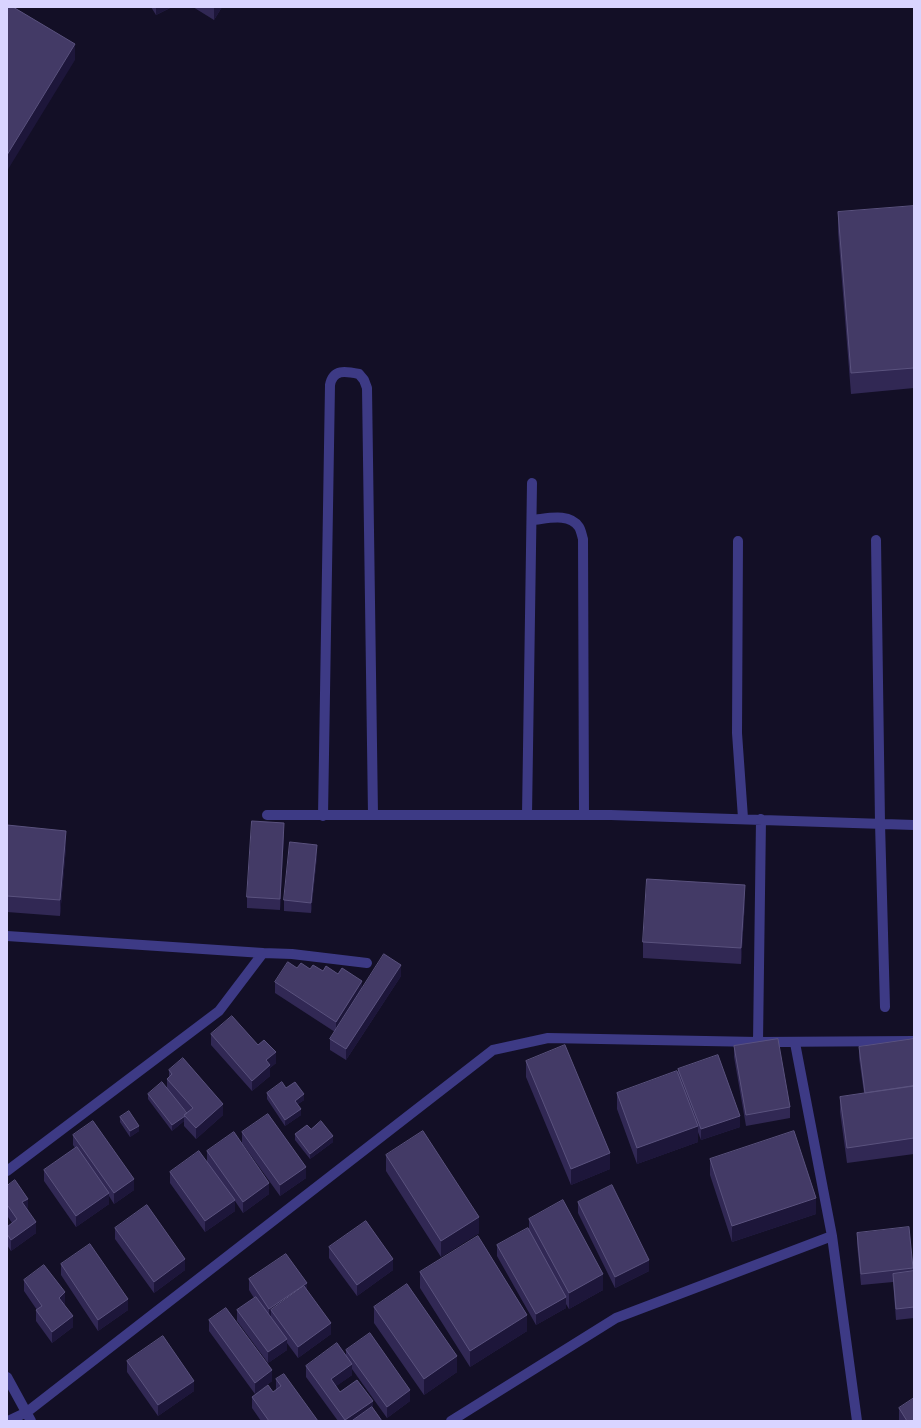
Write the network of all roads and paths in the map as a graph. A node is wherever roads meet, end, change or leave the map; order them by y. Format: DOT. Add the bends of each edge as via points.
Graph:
graph roads {
  1 [pos="532,483"];
  2 [pos="532,520"];
  3 [pos="876,540"];
  4 [pos="738,541"];
  5 [pos="267,815"];
  6 [pos="373,815"];
  7 [pos="527,815"];
  8 [pos="584,815"];
  9 [pos="322,816"];
  10 [pos="743,818"];
  11 [pos="761,819"];
  12 [pos="880,823"];
  13 [pos="914,825"];
  14 [pos="7,936"];
  15 [pos="263,952"];
  16 [pos="367,963"];
  17 [pos="885,1007"];
  18 [pos="914,1041"];
  19 [pos="758,1042"];
  20 [pos="795,1043"];
  21 [pos="7,1171"];
  22 [pos="832,1236"];
  23 [pos="7,1378"];
  24 [pos="29,1416"];
  25 [pos="8,1421"];
  26 [pos="451,1421"];
  27 [pos="857,1421"];
  1 -- 2 [label="street"];
  2 -- 7 [label="street"];
  2 -- 8 [label="street" via="563,517 579,527 583,539"];
  3 -- 12 [label="street"];
  4 -- 10 [label="street" via="738,734"];
  5 -- 9 [label="street"];
  6 -- 7 [label="street"];
  6 -- 9 [label="street"];
  6 -- 9 [label="street" via="367,388 358,374 342,372 335,374 330,385"];
  7 -- 8 [label="street"];
  8 -- 10 [label="street"];
  10 -- 11 [label="street"];
  11 -- 12 [label="street"];
  11 -- 19 [label="street"];
  12 -- 13 [label="street"];
  12 -- 17 [label="street"];
  14 -- 15 [label="street"];
  15 -- 16 [label="street"];
  15 -- 21 [label="street" via="220,1011"];
  18 -- 20 [label="street"];
  19 -- 20 [label="street"];
  19 -- 24 [label="street" via="548,1038 493,1050"];
  20 -- 22 [label="street"];
  22 -- 26 [label="street" via="616,1318"];
  22 -- 27 [label="street"];
  23 -- 24 [label="street"];
  24 -- 25 [label="street"];
}
